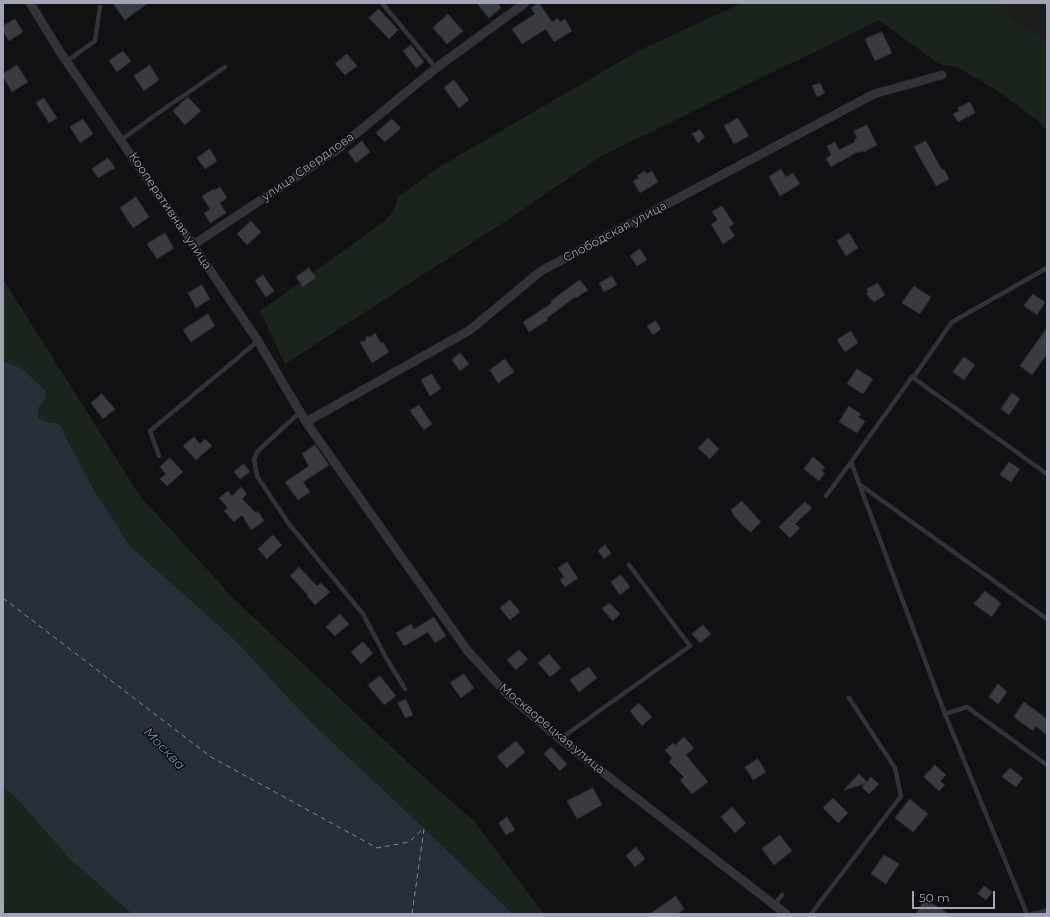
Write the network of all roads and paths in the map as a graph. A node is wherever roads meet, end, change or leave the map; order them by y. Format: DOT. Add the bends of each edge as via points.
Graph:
graph roads {
  1 [pos="30,3"];
  2 [pos="382,3"];
  3 [pos="525,3"];
  4 [pos="100,7"];
  5 [pos="67,61"];
  6 [pos="225,67"];
  7 [pos="436,68"];
  8 [pos="942,75"];
  9 [pos="121,140"];
  10 [pos="193,245"];
  11 [pos="1047,268"];
  12 [pos="258,341"];
  13 [pos="913,378"];
  14 [pos="300,412"];
  15 [pos="306,422"];
  16 [pos="159,456"];
  17 [pos="851,462"];
  18 [pos="1047,474"];
  19 [pos="859,484"];
  20 [pos="826,496"];
  21 [pos="629,564"];
  22 [pos="1047,619"];
  23 [pos="405,689"];
  24 [pos="849,698"];
  25 [pos="946,714"];
  26 [pos="560,739"];
  27 [pos="1047,765"];
  28 [pos="782,895"];
  29 [pos="780,911"];
  30 [pos="1047,912"];
  31 [pos="811,914"];
  32 [pos="1027,914"];
  33 [pos="1032,914"];
  1 -- 5 [label="street, Кооперативная улица"];
  2 -- 7 [label="lane"];
  3 -- 7 [label="street, улица Свердлова"];
  4 -- 5 [label="lane" via="95,41"];
  5 -- 9 [label="street, Кооперативная улица"];
  6 -- 9 [label="lane"];
  7 -- 10 [label="street, улица Свердлова" via="335,151"];
  8 -- 15 [label="street, Слободская улица" via="874,94 541,271 470,330"];
  9 -- 10 [label="street, Кооперативная улица"];
  10 -- 12 [label="street, Кооперативная улица"];
  11 -- 13 [label="lane" via="952,322"];
  12 -- 14 [label="street, Кооперативная улица"];
  12 -- 16 [label="lane" via="150,431"];
  13 -- 17 [label="lane"];
  13 -- 18 [label="lane"];
  14 -- 15 [label="street, Кооперативная улица"];
  14 -- 23 [label="lane" via="258,451 254,458 257,476 289,524 363,614"];
  15 -- 26 [label="street, Москворецкая улица" via="467,650 506,693"];
  17 -- 19 [label="lane"];
  17 -- 20 [label="lane"];
  19 -- 22 [label="lane"];
  19 -- 25 [label="lane"];
  21 -- 26 [label="lane" via="690,646"];
  24 -- 31 [label="lane" via="895,768 902,796"];
  25 -- 27 [label="lane" via="967,707"];
  25 -- 32 [label="lane"];
  26 -- 29 [label="street, Москворецкая улица"];
  28 -- 29 [label="lane"];
  30 -- 33 [label="lane"];
}
